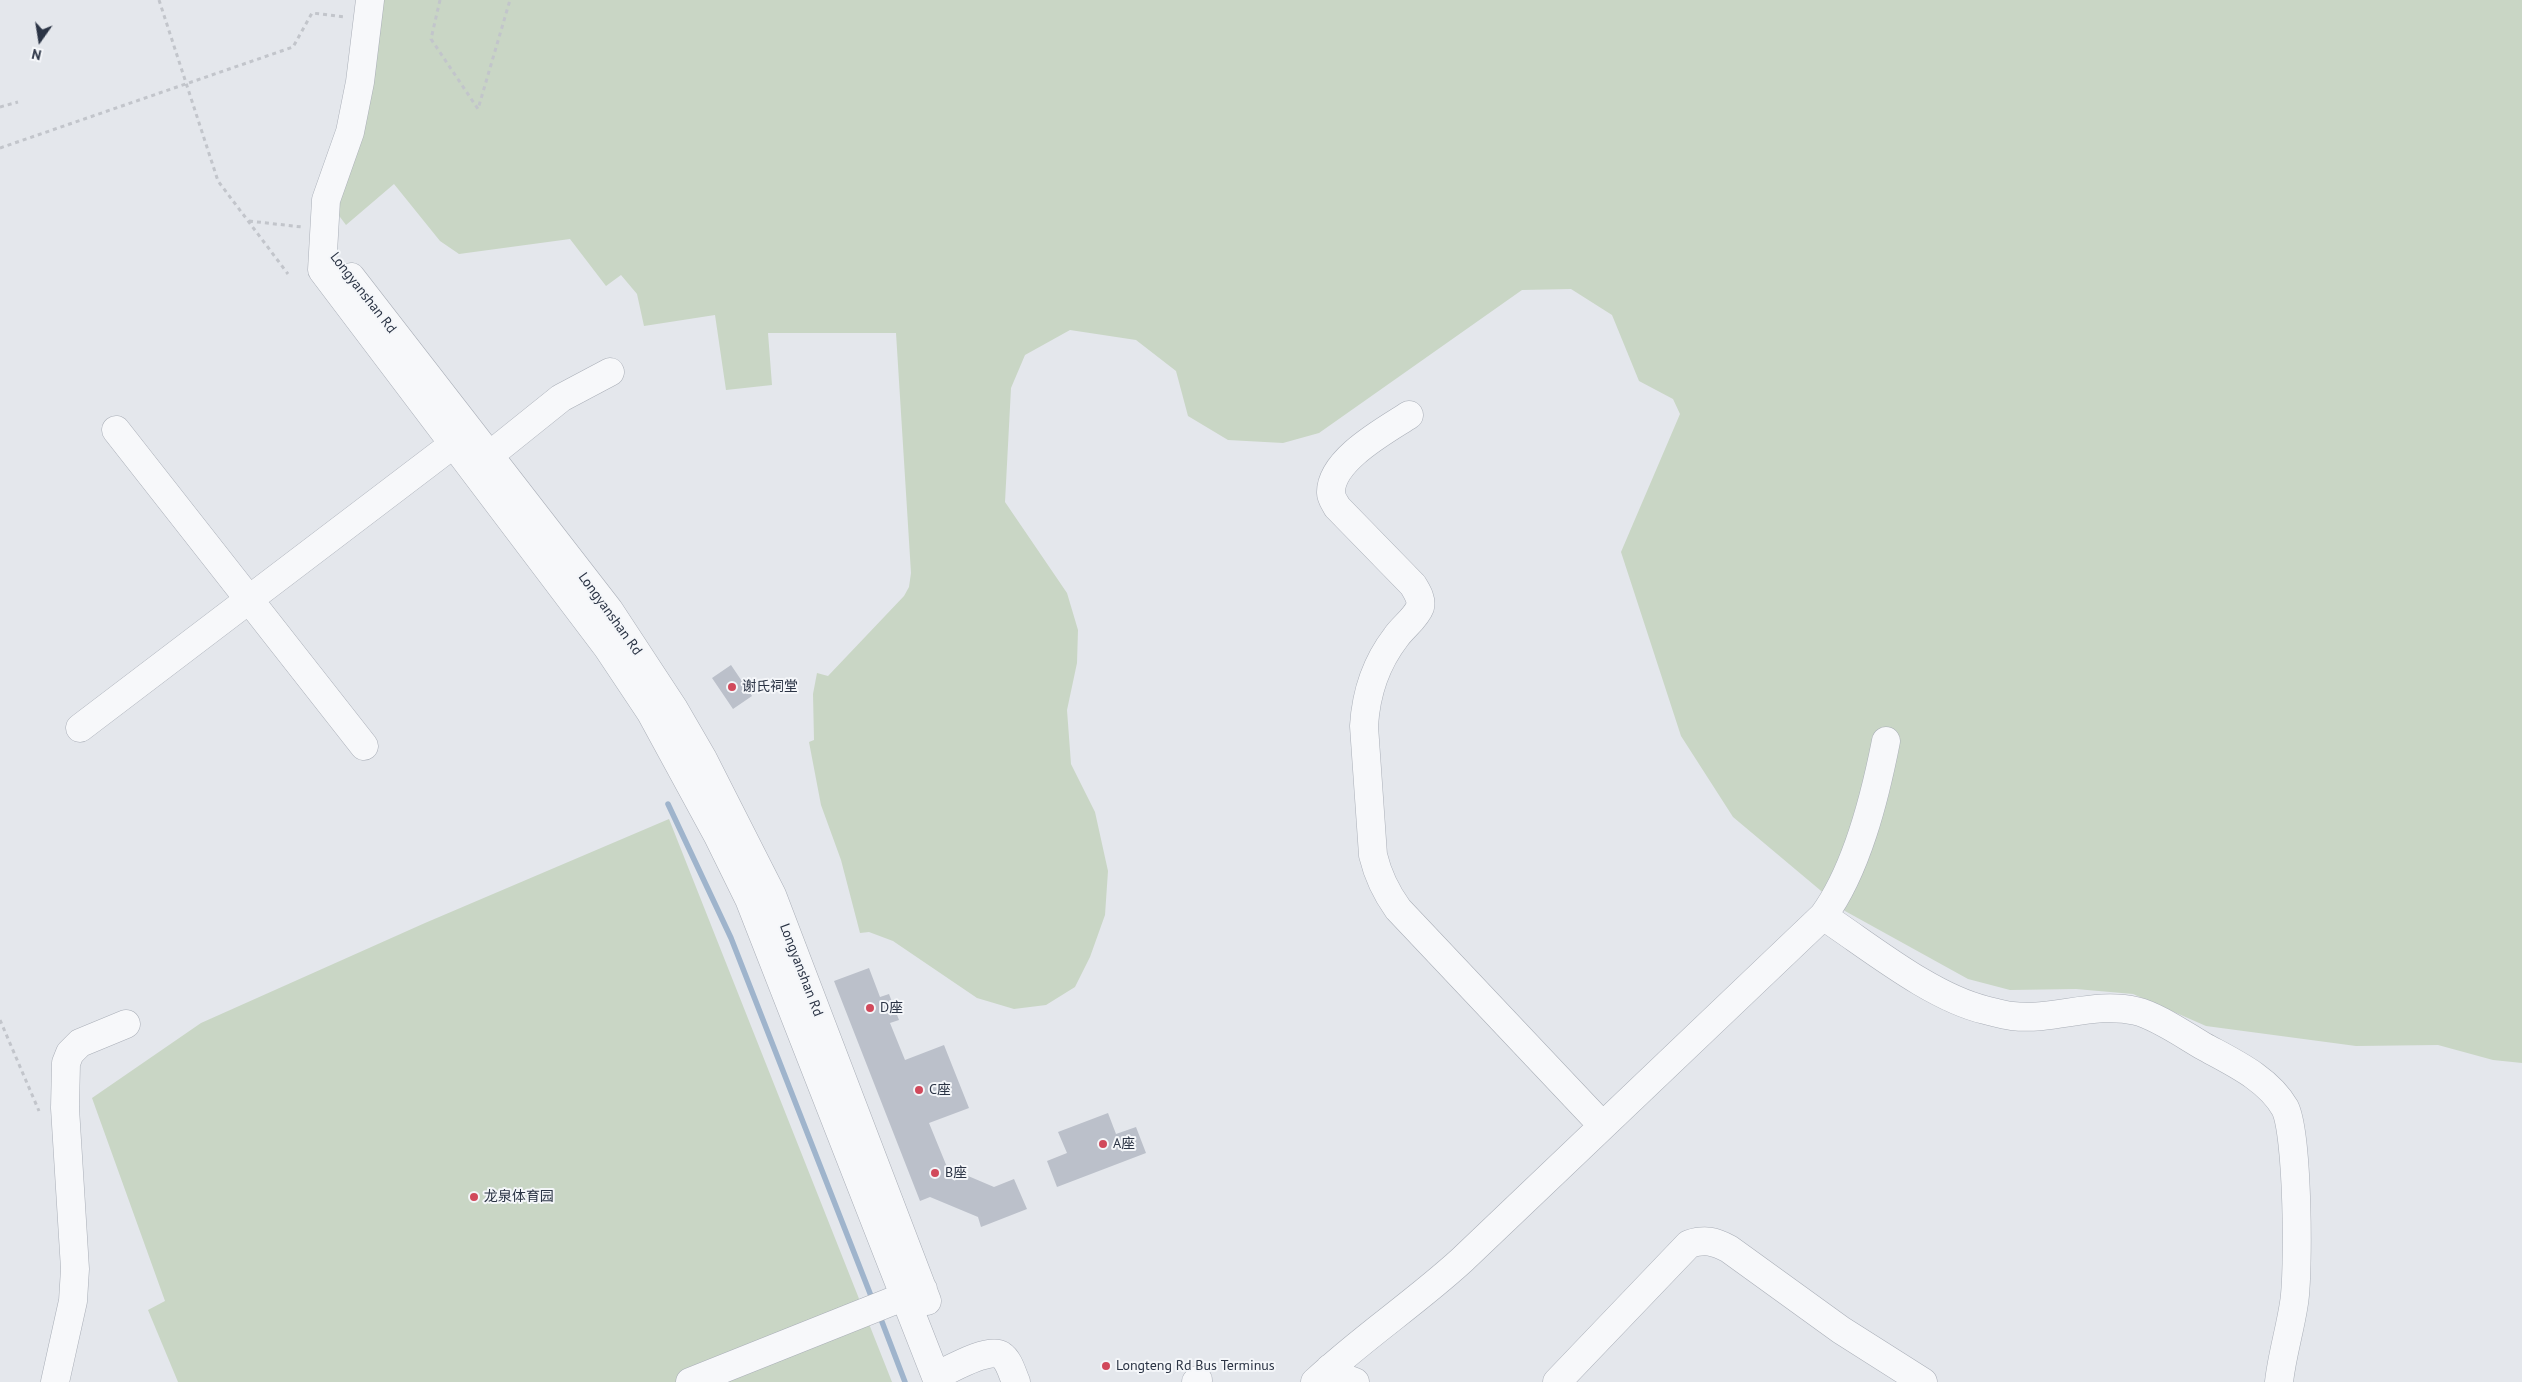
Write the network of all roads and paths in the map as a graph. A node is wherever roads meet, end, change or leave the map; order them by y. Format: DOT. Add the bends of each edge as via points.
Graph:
graph roads {
  1 [pos="159,0"];
  2 [pos="440,0"];
  3 [pos="510,0"];
  4 [pos="370,11"];
  5 [pos="187,85"];
  6 [pos="18,102"];
  7 [pos="0,108"];
  8 [pos="0,148"];
  9 [pos="248,221"];
  10 [pos="325,236"];
  11 [pos="288,274"];
  12 [pos="610,372"];
  13 [pos="1409,415"];
  14 [pos="116,430"];
  15 [pos="463,437"];
  16 [pos="481,462"];
  17 [pos="249,600"];
  18 [pos="80,728"];
  19 [pos="1886,741"];
  20 [pos="364,746"];
  21 [pos="1823,916"];
  22 [pos="0,1020"];
  23 [pos="126,1024"];
  24 [pos="39,1111"];
  25 [pos="1602,1126"];
  26 [pos="894,1301"];
  27 [pos="1323,1375"];
  28 [pos="947,1377"];
  29 [pos="55,1382"];
  30 [pos="690,1382"];
  31 [pos="1016,1382"];
  32 [pos="1355,1382"];
  33 [pos="1557,1382"];
  34 [pos="1923,1382"];
  35 [pos="2279,1382"];
  1 -- 5 [label="path"];
  2 -- 3 [label="path" via="431,39 478,109"];
  4 -- 5 [label="path" via="312,14 293,46"];
  4 -- 10 [label="street, Longyanshan Rd" via="355,107 338,171 326,200"];
  5 -- 8 [label="path"];
  5 -- 9 [label="path" via="218,181"];
  6 -- 7 [label="path"];
  9 -- 10 [label="path"];
  9 -- 11 [label="path"];
  10 -- 15 [label="street, Longyanshan Rd" via="322,270"];
  12 -- 16 [label="street" via="561,398"];
  13 -- 25 [label="street" via="1352,455 1338,470 1330,495 1337,507 1413,585 1420,597 1420,606 1378,666 1365,706 1373,855 1378,875 1398,908"];
  14 -- 17 [label="street"];
  15 -- 16 [label="street, Longyanshan Rd"];
  15 -- 17 [label="street"];
  16 -- 26 [label="street, Longyanshan Rd" via="651,713 718,836 749,900"];
  17 -- 18 [label="street"];
  17 -- 20 [label="street"];
  19 -- 21 [label="street" via="1867,820 1840,888"];
  21 -- 25 [label="street"];
  21 -- 35 [label="street" via="1955,1000 2014,1016 2109,1007 2137,1011 2246,1070 2268,1088 2285,1109 2293,1162 2296,1276"];
  22 -- 24 [label="path"];
  23 -- 29 [label="street" via="80,1043 70,1052 66,1063 65,1108 75,1269 73,1301"];
  25 -- 27 [label="street" via="1433,1287 1352,1348"];
  26 -- 28 [label="street, Longyanshan Rd"];
  26 -- 30 [label="street"];
  27 -- 32 [label="street"];
  28 -- 31 [label="street" via="986,1354 996,1353 1008,1362"];
  33 -- 34 [label="street" via="1689,1244 1702,1240 1729,1249 1841,1330"];
}
